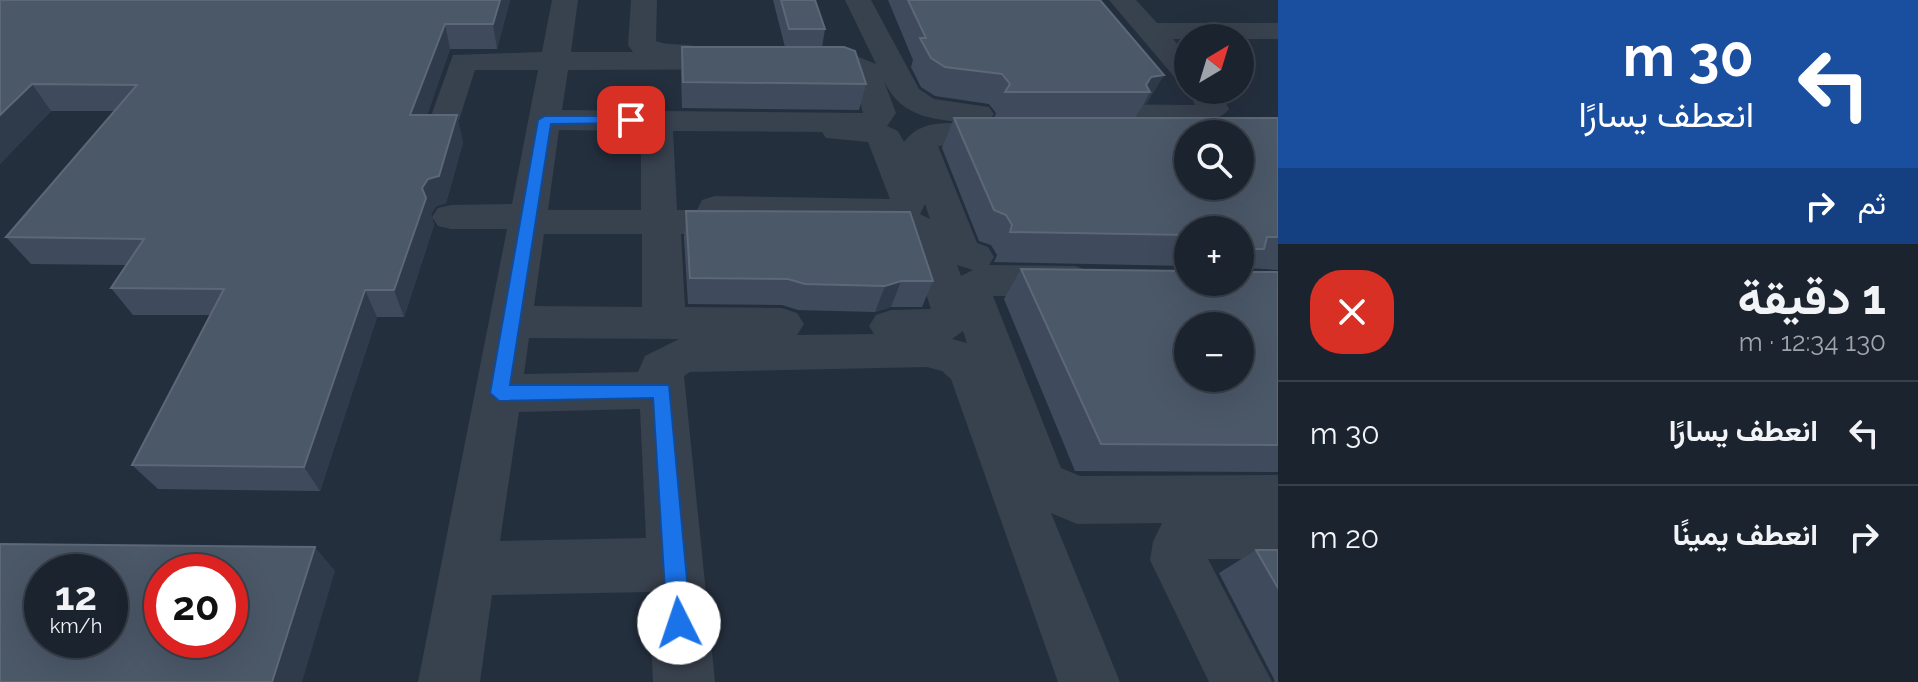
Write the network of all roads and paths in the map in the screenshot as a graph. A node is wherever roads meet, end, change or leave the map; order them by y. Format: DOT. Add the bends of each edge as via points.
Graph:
graph roads {
  1 [pos="565,0"];
  2 [pos="644,0"];
  3 [pos="834,0"];
  4 [pos="858,0"];
  5 [pos="1122,0"];
  6 [pos="1150,31"];
  7 [pos="1278,31"];
  8 [pos="1174,58"];
  9 [pos="659,61"];
  10 [pos="452,100"];
  11 [pos="548,101"];
  12 [pos="1210,104"];
  13 [pos="659,126"];
  14 [pos="1174,135"];
  15 [pos="529,215"];
  16 [pos="660,215"];
  17 [pos="451,217"];
  18 [pos="510,322"];
  19 [pos="664,322"];
  20 [pos="663,390"];
  21 [pos="499,393"];
  22 [pos="1278,499"];
  23 [pos="1278,534"];
  24 [pos="675,564"];
  25 [pos="468,569"];
  26 [pos="449,682"];
  27 [pos="684,682"];
  28 [pos="1089,682"];
  29 [pos="1241,682"];
  1 -- 11 [label="lane"];
  2 -- 3 [label="lane" via="642,45 651,50 836,53 849,46"];
  4 -- 12 [label="lane" via="906,95 925,108 954,114 1198,115 1213,109"];
  5 -- 6 [label="lane"];
  6 -- 7 [label="lane"];
  6 -- 8 [label="lane"];
  9 -- 11 [label="lane"];
  9 -- 13 [label="lane"];
  9 -- 13 [label="lane" via="851,61 864,69 880,113 863,123"];
  10 -- 11 [label="lane" via="463,61"];
  11 -- 13 [label="lane"];
  11 -- 15 [label="lane"];
  13 -- 16 [label="lane"];
  13 -- 16 [label="lane" via="874,132 889,142 908,198 902,209 890,211"];
  14 -- 22 [label="lane" via="943,133 920,143 961,251 986,260 1111,272 988,280 971,294 1042,484 1077,500"];
  15 -- 16 [label="lane"];
  15 -- 17 [label="lane"];
  15 -- 18 [label="lane"];
  16 -- 19 [label="lane"];
  16 -- 19 [label="lane" via="908,223 926,235 953,315 932,326"];
  18 -- 19 [label="lane"];
  18 -- 21 [label="lane"];
  20 -- 21 [label="lane"];
  20 -- 24 [label="lane"];
  20 -- 28 [label="lane" via="661,369 689,355 927,350 956,357 970,369"];
  21 -- 25 [label="lane"];
  23 -- 29 [label="lane" via="1196,534 1180,542 1178,560"];
  24 -- 25 [label="lane"];
  24 -- 27 [label="lane"];
  25 -- 26 [label="lane"];
}
